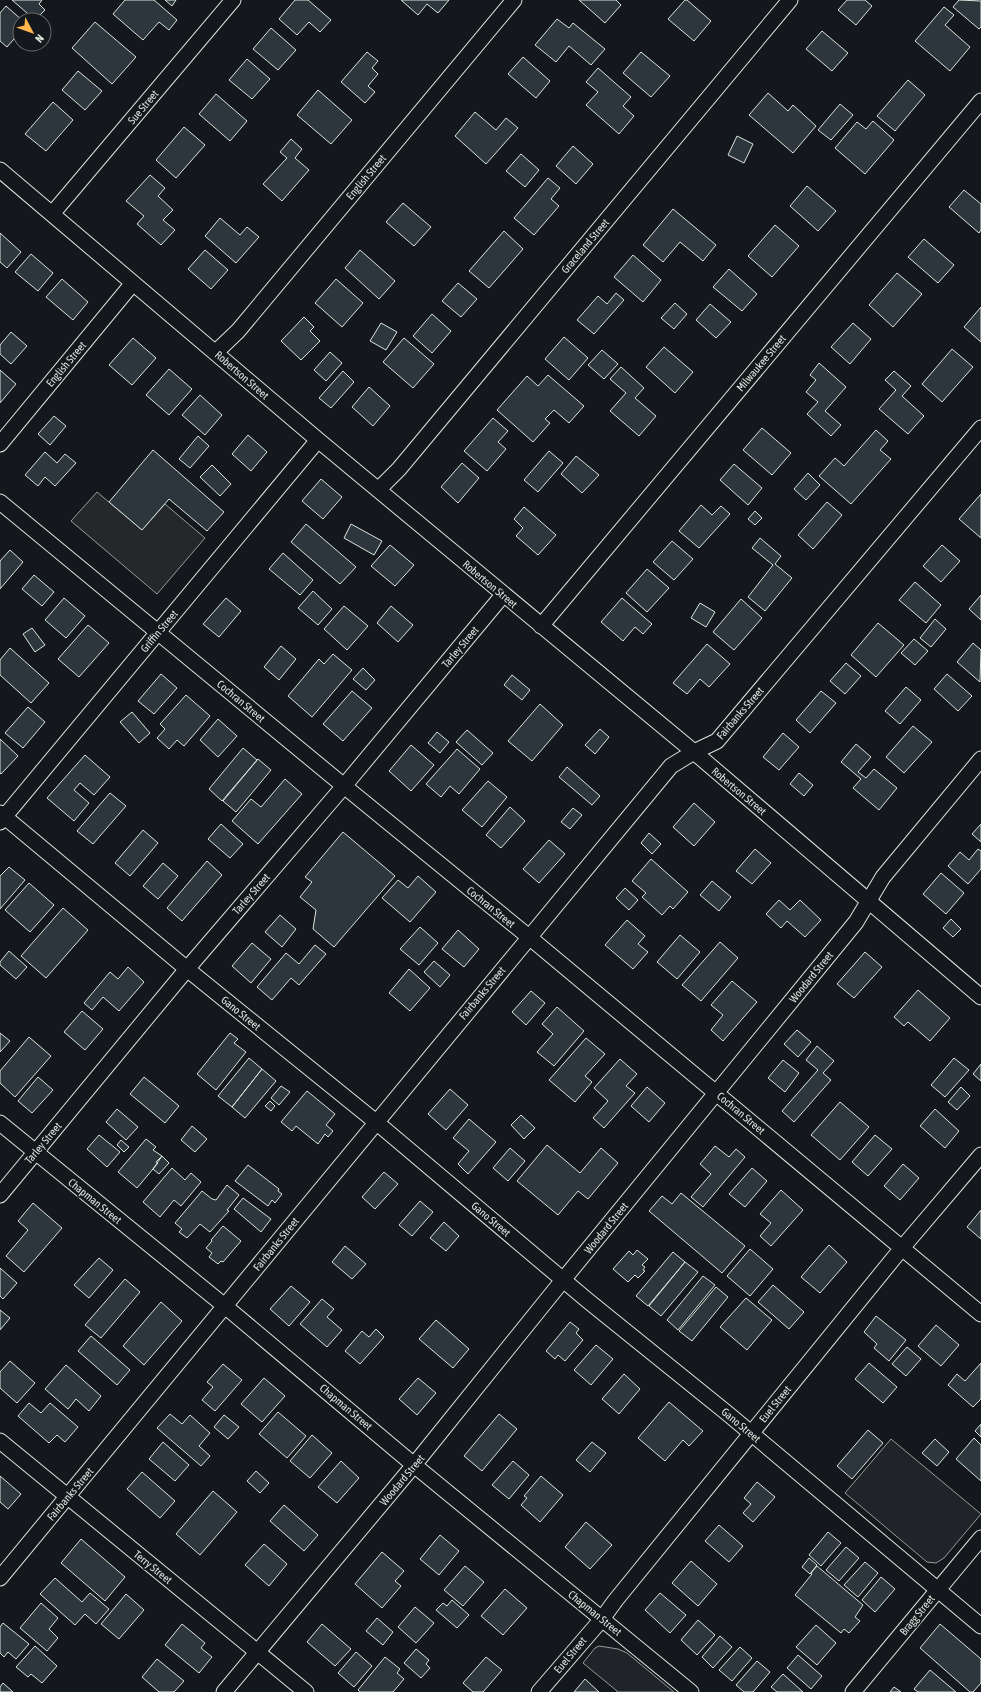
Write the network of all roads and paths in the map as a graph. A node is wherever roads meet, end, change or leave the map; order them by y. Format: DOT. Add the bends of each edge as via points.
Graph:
graph roads {
  1 [pos="233,0"];
  2 [pos="514,0"];
  3 [pos="790,0"];
  4 [pos="981,101"];
  5 [pos="0,170"];
  6 [pos="52,214"];
  7 [pos="133,283"];
  8 [pos="216,352"];
  9 [pos="981,428"];
  10 [pos="318,440"];
  11 [pos="0,444"];
  12 [pos="378,490"];
  13 [pos="0,502"];
  14 [pos="503,595"];
  15 [pos="541,626"];
  16 [pos="158,632"];
  17 [pos="694,752"];
  18 [pos="981,759"];
  19 [pos="344,786"];
  20 [pos="1,817"];
  21 [pos="868,901"];
  22 [pos="529,937"];
  23 [pos="187,969"];
  24 [pos="981,997"];
  25 [pos="716,1093"];
  26 [pos="376,1122"];
  27 [pos="0,1123"];
  28 [pos="35,1152"];
  29 [pos="981,1155"];
  30 [pos="0,1195"];
  31 [pos="902,1248"];
  32 [pos="563,1280"];
  33 [pos="226,1307"];
  34 [pos="981,1314"];
  35 [pos="751,1434"];
  36 [pos="0,1441"];
  37 [pos="414,1465"];
  38 [pos="68,1497"];
  39 [pos="981,1538"];
  40 [pos="0,1578"];
  41 [pos="938,1590"];
  42 [pos="602,1619"];
  43 [pos="981,1626"];
  44 [pos="257,1652"];
  45 [pos="224,1692"];
  46 [pos="306,1692"];
  47 [pos="539,1692"];
  48 [pos="690,1692"];
  49 [pos="854,1692"];
  1 -- 6 [label="street, Sue Street"];
  2 -- 8 [label="street, English Street" via="238,331"];
  3 -- 12 [label="street, Graceland Street" via="409,457"];
  4 -- 15 [label="street, Milwaukee Street"];
  5 -- 6 [label="street, Robertson Street"];
  6 -- 7 [label="street, Robertson Street"];
  7 -- 8 [label="street, Robertson Street"];
  7 -- 11 [label="street, English Street"];
  8 -- 10 [label="street, Robertson Street"];
  9 -- 17 [label="street, Fairbanks Street" via="717,741"];
  10 -- 12 [label="street, Robertson Street"];
  10 -- 16 [label="street, Griffin Street"];
  12 -- 14 [label="street, Robertson Street"];
  13 -- 16 [label="street, Cochran Street"];
  14 -- 15 [label="street, Robertson Street"];
  14 -- 19 [label="street, Tarley Street"];
  15 -- 17 [label="street, Robertson Street"];
  16 -- 19 [label="street, Cochran Street"];
  16 -- 20 [label="street, Griffin Street"];
  17 -- 21 [label="street, Robertson Street"];
  17 -- 22 [label="street, Fairbanks Street" via="671,766"];
  18 -- 21 [label="street, Woodard Street" via="882,877"];
  19 -- 22 [label="street, Cochran Street"];
  19 -- 23 [label="street, Tarley Street"];
  20 -- 23 [label="street, Gano Street"];
  21 -- 24 [label="street, Robertson Street"];
  21 -- 25 [label="street, Woodard Street" via="856,922"];
  22 -- 25 [label="street, Cochran Street"];
  22 -- 26 [label="street, Fairbanks Street"];
  23 -- 26 [label="street, Gano Street"];
  23 -- 28 [label="street, Tarley Street"];
  25 -- 31 [label="street, Cochran Street"];
  25 -- 32 [label="street, Woodard Street"];
  26 -- 32 [label="street, Gano Street"];
  26 -- 33 [label="street, Fairbanks Street"];
  27 -- 28 [label="street, Chapman Street"];
  28 -- 30 [label="street, Tarley Street"];
  28 -- 33 [label="street, Chapman Street"];
  29 -- 31 [label="street, Euel Street"];
  31 -- 34 [label="street, Cochran Street"];
  31 -- 35 [label="street, Euel Street"];
  32 -- 35 [label="street, Gano Street"];
  32 -- 37 [label="street, Woodard Street"];
  33 -- 37 [label="street, Chapman Street"];
  33 -- 38 [label="street, Fairbanks Street"];
  35 -- 41 [label="street, Gano Street"];
  35 -- 42 [label="street, Euel Street"];
  36 -- 38 [label="street, Terry Street"];
  37 -- 42 [label="street, Chapman Street"];
  37 -- 44 [label="street, Woodard Street"];
  38 -- 40 [label="street, Fairbanks Street"];
  38 -- 44 [label="street, Terry Street"];
  39 -- 41 [label="street, Bragg Street"];
  41 -- 43 [label="street, Gano Street"];
  41 -- 49 [label="street, Bragg Street"];
  42 -- 47 [label="street, Euel Street"];
  42 -- 48 [label="street, Chapman Street"];
  44 -- 45 [label="street, Woodard Street"];
  44 -- 46 [label="street, Terry Street"];
}
